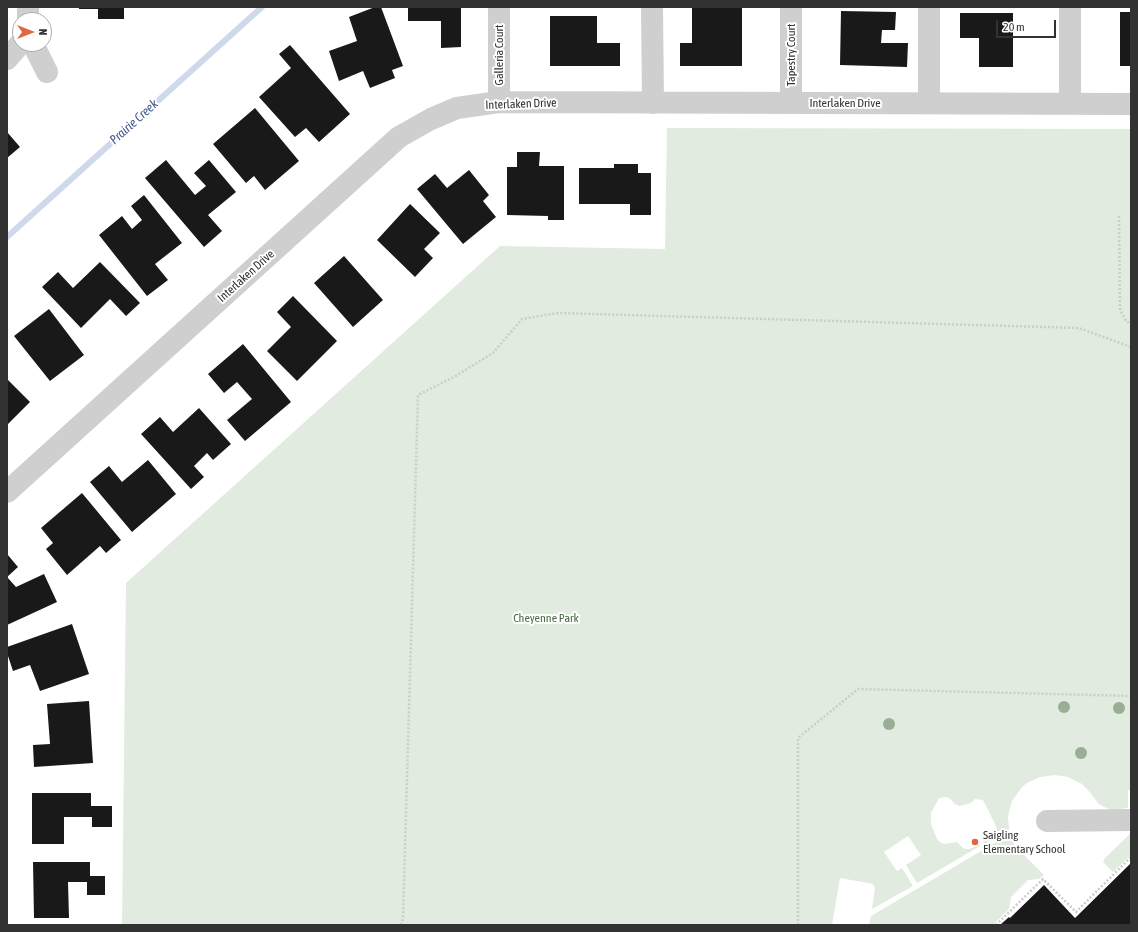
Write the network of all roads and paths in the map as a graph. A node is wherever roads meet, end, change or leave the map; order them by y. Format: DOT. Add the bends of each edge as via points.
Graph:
graph roads {
  1 [pos="499,7"];
  2 [pos="652,7"];
  3 [pos="791,7"];
  4 [pos="929,7"];
  5 [pos="1070,7"];
  6 [pos="37,52"];
  7 [pos="47,72"];
  8 [pos="498,102"];
  9 [pos="653,103"];
  10 [pos="790,103"];
  11 [pos="929,103"];
  12 [pos="1070,103"];
  13 [pos="1131,104"];
  14 [pos="1119,216"];
  15 [pos="1131,324"];
  16 [pos="1131,346"];
  17 [pos="7,492"];
  18 [pos="1131,696"];
  19 [pos="1131,820"];
  20 [pos="1047,821"];
  21 [pos="1131,857"];
  22 [pos="401,925"];
  23 [pos="798,925"];
  24 [pos="996,925"];
  1 -- 8 [label="street, Galleria Court"];
  2 -- 9 [label="street"];
  3 -- 10 [label="street, Tapestry Court"];
  4 -- 11 [label="street"];
  5 -- 12 [label="street"];
  6 -- 7 [label="street"];
  8 -- 9 [label="street, Interlaken Drive"];
  8 -- 17 [label="street, Interlaken Drive" via="457,108 431,119 399,138"];
  9 -- 10 [label="street, Interlaken Drive"];
  10 -- 11 [label="street, Interlaken Drive"];
  11 -- 12 [label="street, Interlaken Drive"];
  12 -- 13 [label="street, Interlaken Drive"];
  14 -- 15 [label="path" via="1120,310 1126,321"];
  16 -- 22 [label="path" via="1080,328 558,313 522,320 492,353 454,377 418,395"];
  18 -- 23 [label="path" via="858,689 798,738"];
  19 -- 20 [label="street"];
  21 -- 24 [label="path" via="1076,912 1042,879"];
}
